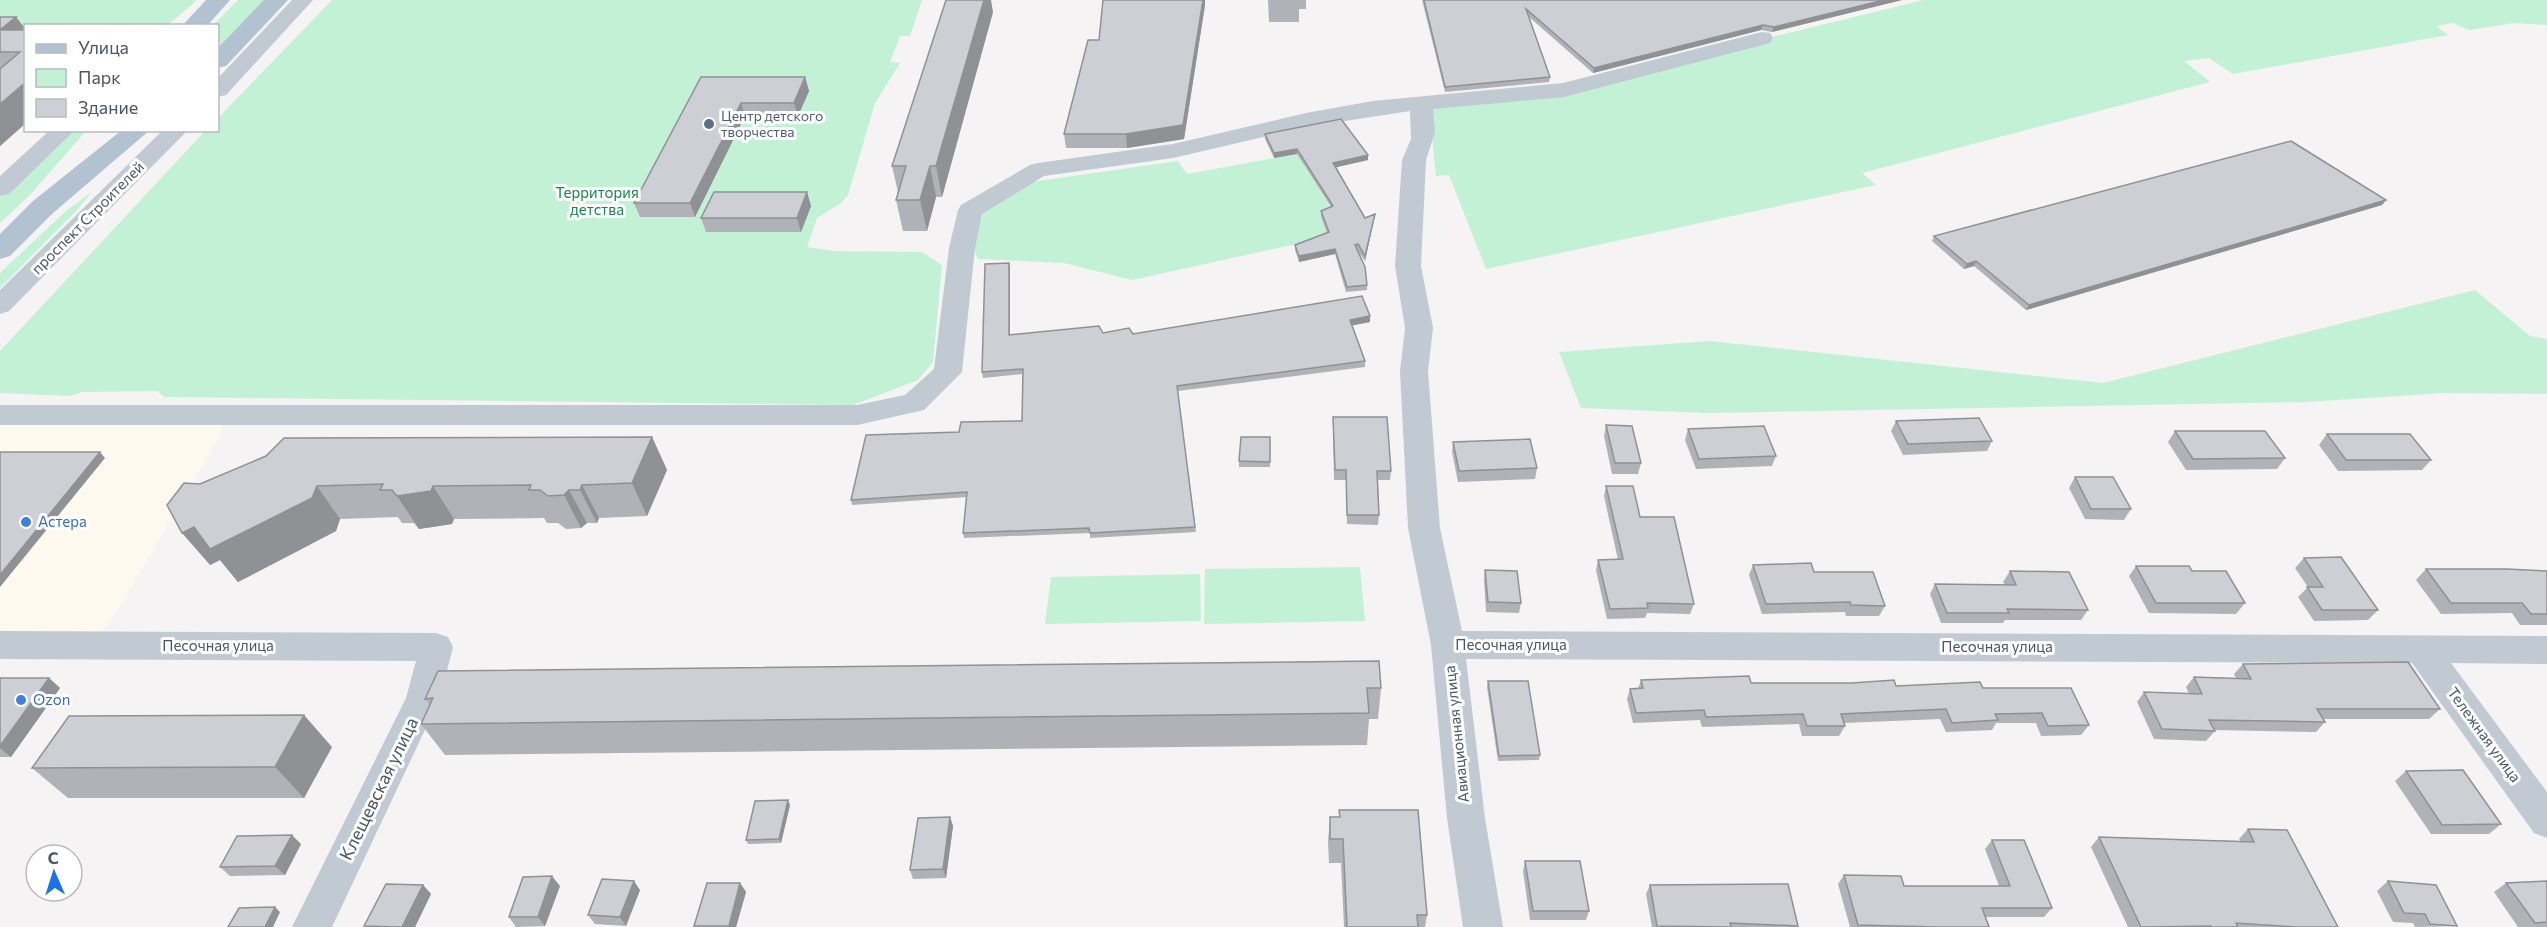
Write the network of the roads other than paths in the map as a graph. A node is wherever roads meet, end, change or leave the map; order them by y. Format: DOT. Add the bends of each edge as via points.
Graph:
graph roads {
  1 [pos="219,0"];
  2 [pos="277,0"];
  3 [pos="303,0"];
  4 [pos="195,24"];
  5 [pos="1762,38"];
  6 [pos="219,60"];
  7 [pos="219,89"];
  8 [pos="1420,102"];
  9 [pos="62,132"];
  10 [pos="99,132"];
  11 [pos="136,132"];
  12 [pos="175,132"];
  13 [pos="0,189"];
  14 [pos="43,207"];
  15 [pos="0,250"];
  16 [pos="0,305"];
  17 [pos="0,415"];
  18 [pos="0,645"];
  19 [pos="1448,645"];
  20 [pos="436,647"];
  21 [pos="2421,649"];
  22 [pos="2547,650"];
  23 [pos="2547,822"];
  24 [pos="312,927"];
  25 [pos="1483,927"];
  1 -- 4 [label="main road"];
  2 -- 6 [label="main road"];
  3 -- 7 [label="street"];
  5 -- 8 [label="street" via="1564,90"];
  8 -- 17 [label="street" via="1306,120 1173,151 1038,170 1028,175 970,210 948,372 914,403 857,415"];
  8 -- 19 [label="street, Авиационная улица" via="1425,126 1422,147 1414,160 1408,266 1419,328 1414,371 1425,535"];
  9 -- 13 [label="street"];
  10 -- 14 [label="main road, проспект Строителей"];
  11 -- 14 [label="main road, проспект Строителей"];
  12 -- 16 [label="street, проспект Строителей"];
  14 -- 15 [label="main road, проспект Строителей"];
  18 -- 20 [label="street, Песочная улица"];
  19 -- 21 [label="street, Песочная улица"];
  19 -- 25 [label="street, Авиационная улица" via="1466,818"];
  20 -- 24 [label="street, Клещевская улица" via="423,698"];
  21 -- 22 [label="street, Песочная улица"];
  21 -- 23 [label="street, Тележная улица"];
}
